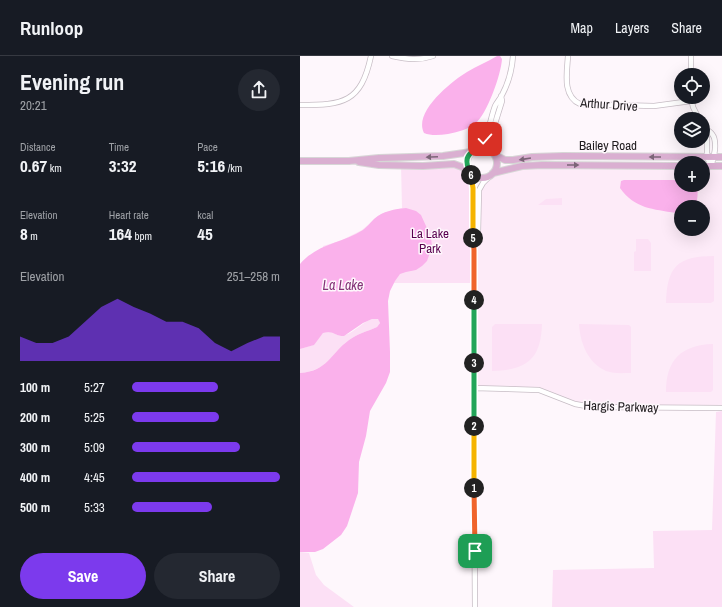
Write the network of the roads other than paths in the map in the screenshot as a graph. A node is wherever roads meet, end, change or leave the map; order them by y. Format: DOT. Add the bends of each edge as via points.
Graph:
graph roads {
  1 [pos="371,56"];
  2 [pos="392,56"];
  3 [pos="433,56"];
  4 [pos="513,56"];
  5 [pos="568,56"];
  6 [pos="691,56"];
  7 [pos="691,68"];
  8 [pos="501,96"];
  9 [pos="674,102"];
  10 [pos="300,105"];
  11 [pos="710,132"];
  12 [pos="474,150"];
  13 [pos="494,154"];
  14 [pos="674,157"];
  15 [pos="710,157"];
  16 [pos="714,157"];
  17 [pos="722,157"];
  18 [pos="300,161"];
  19 [pos="349,161"];
  20 [pos="674,166"];
  21 [pos="711,166"];
  22 [pos="722,166"];
  23 [pos="470,172"];
  24 [pos="492,174"];
  25 [pos="474,250"];
  26 [pos="474,388"];
  27 [pos="722,408"];
  28 [pos="475,607"];
  1 -- 10 [label="street" via="368,72 362,84 348,98 332,104"];
  2 -- 3 [label="street" via="412,60"];
  4 -- 8 [label="street" via="511,70"];
  5 -- 9 [label="street, Arthur Drive" via="568,90 572,99 579,104 649,106"];
  6 -- 7 [label="street"];
  8 -- 12 [label="street" via="486,136"];
  8 -- 13 [label="street" via="502,101 493,130"];
  11 -- 16 [label="street" via="714,136"];
  12 -- 13 [label="main road" via="485,148"];
  12 -- 19 [label="main road, one-way" via="450,156"];
  12 -- 23 [label="main road" via="466,163"];
  14 -- 13 [label="main road, Bailey Road, one-way" via="563,156 505,160"];
  13 -- 24 [label="main road" via="497,162"];
  15 -- 16 [label="main road, Bailey Road"];
  16 -- 17 [label="main road, Bailey Road"];
  16 -- 21 [label="street"];
  18 -- 19 [label="main road"];
  19 -- 23 [label="main road" via="379,165 454,164"];
  24 -- 20 [label="main road, Bailey Road, one-way" via="542,164"];
  21 -- 22 [label="main road"];
  23 -- 24 [label="main road" via="481,178"];
  23 -- 25 [label="street" via="473,188"];
  24 -- 25 [label="street" via="479,190 478,233"];
  25 -- 26 [label="street"];
  26 -- 27 [label="street, Hargis Parkway" via="539,390 575,404 592,407"];
  26 -- 28 [label="street"];
}
